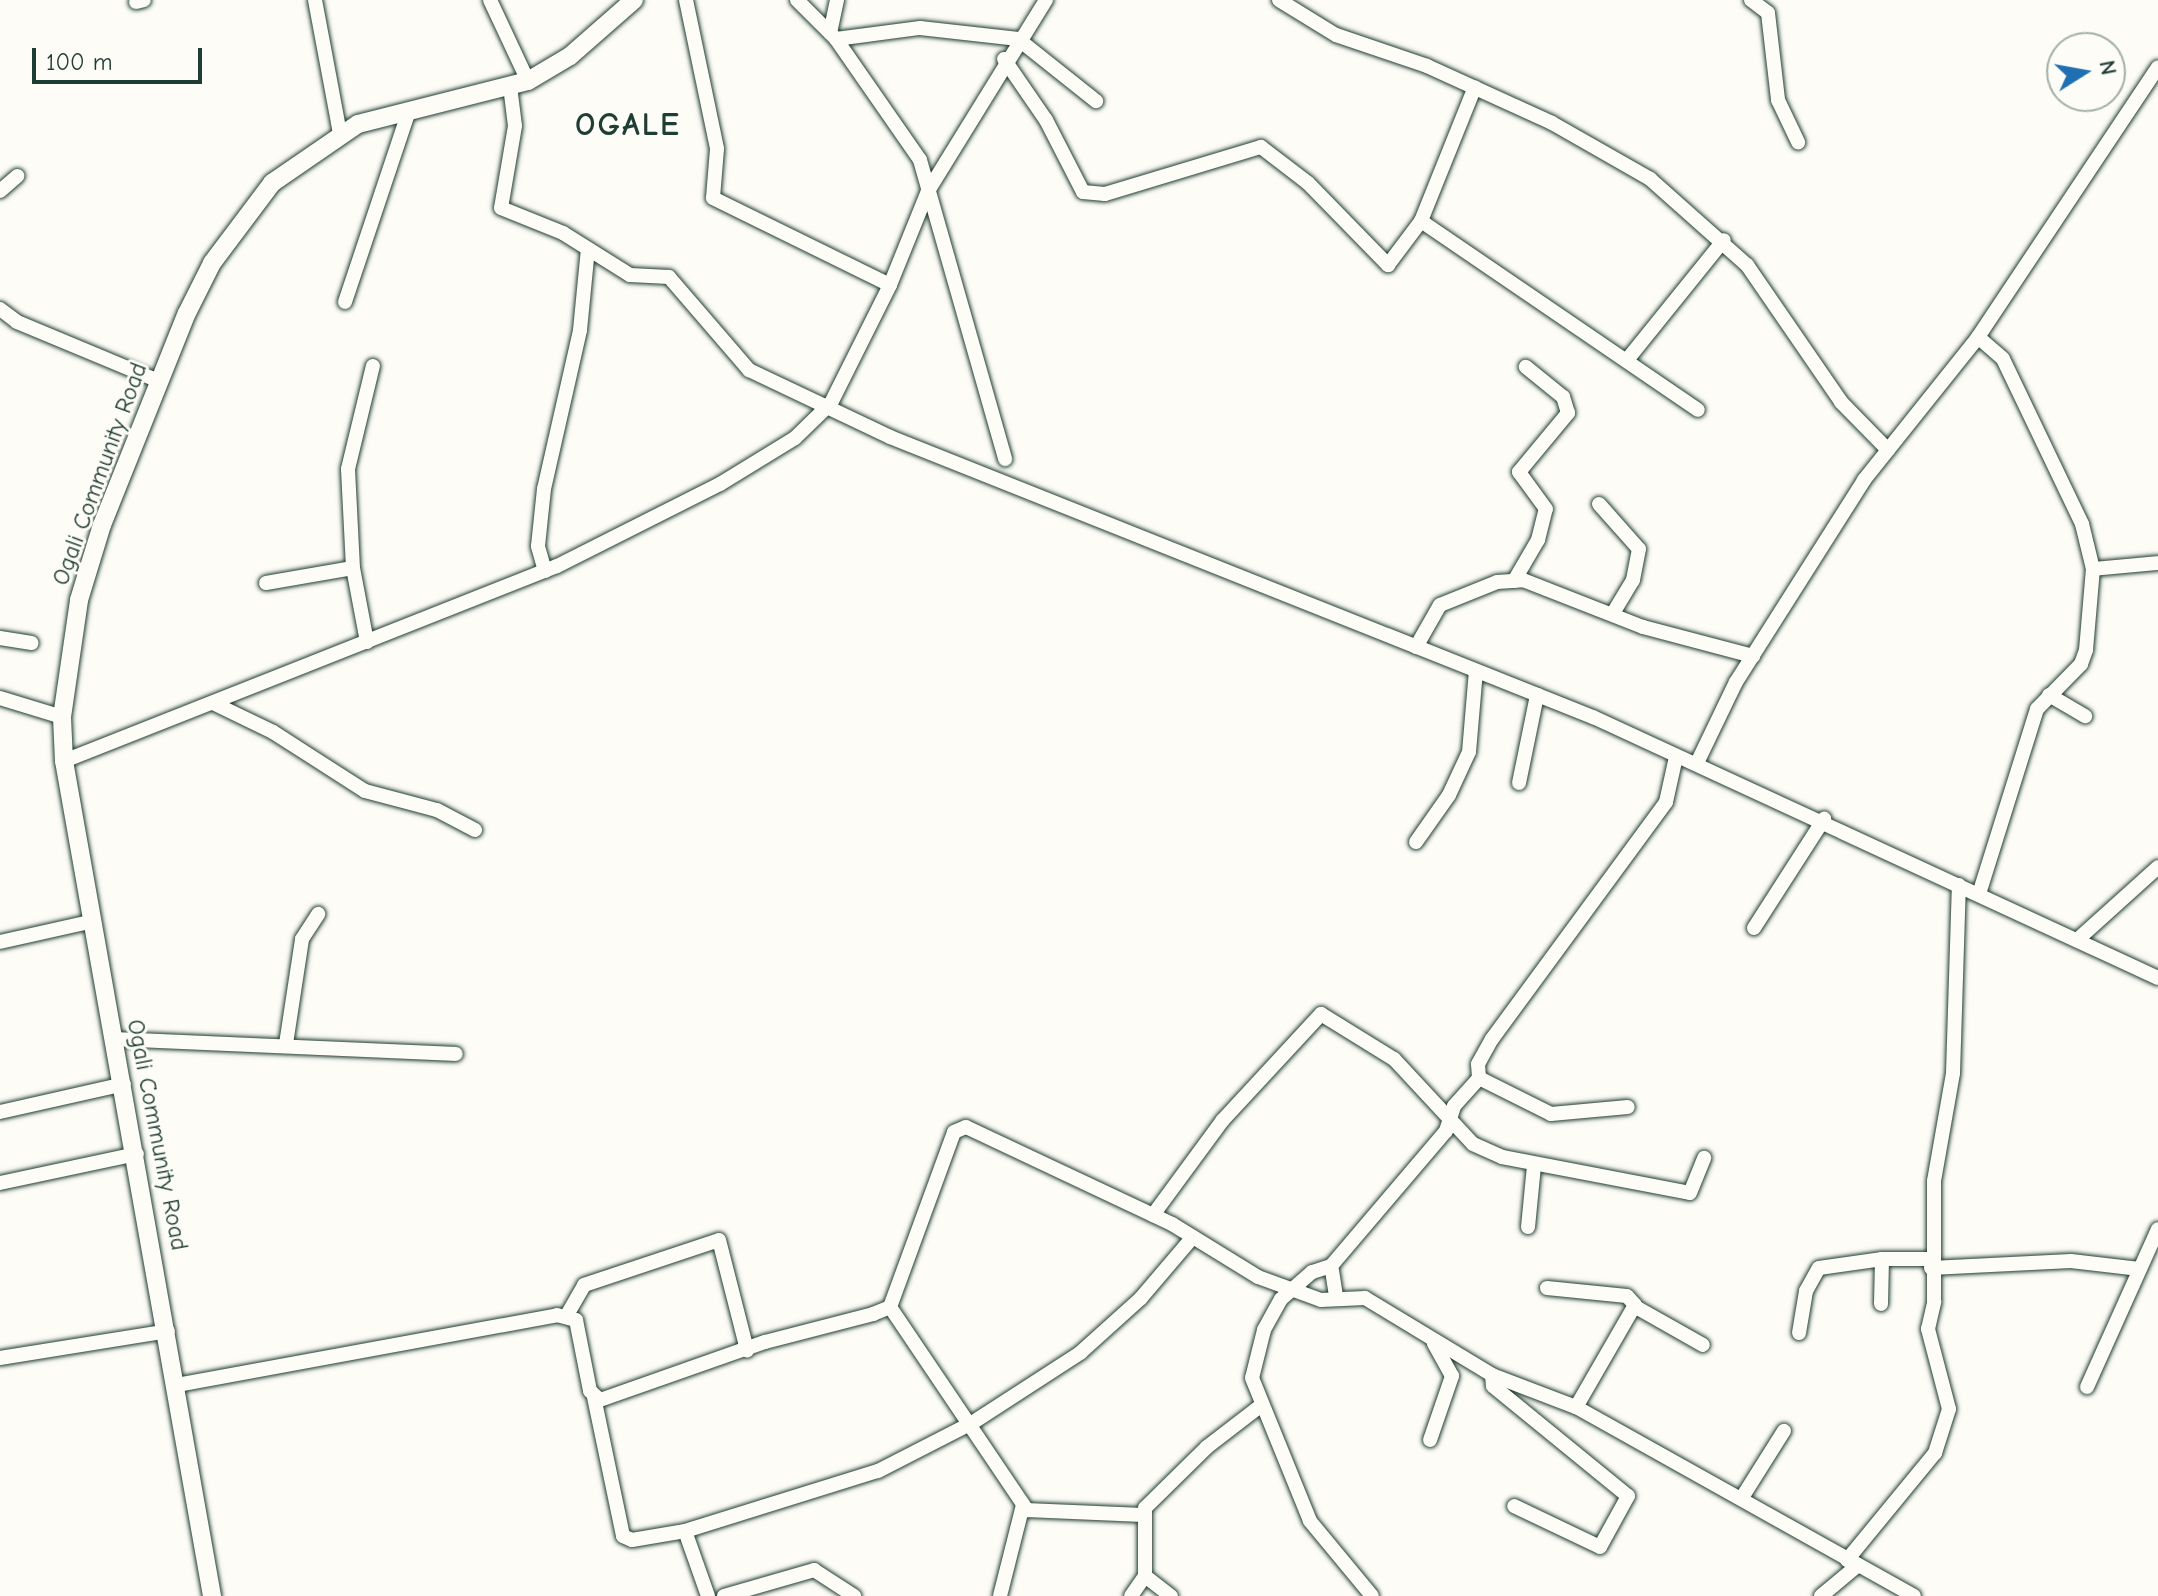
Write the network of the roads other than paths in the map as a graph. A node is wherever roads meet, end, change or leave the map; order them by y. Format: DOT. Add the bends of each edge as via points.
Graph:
graph roads {
  1 [pos="315,0"];
  2 [pos="490,0"];
  3 [pos="634,0"];
  4 [pos="686,0"];
  5 [pos="797,0"];
  6 [pos="837,0"];
  7 [pos="1046,0"];
  8 [pos="1279,0"];
  9 [pos="1751,0"];
  10 [pos="833,36"];
  11 [pos="1018,39"];
  12 [pos="1004,59"];
  13 [pos="2158,67"];
  14 [pos="519,83"];
  15 [pos="1475,87"];
  16 [pos="1096,101"];
  17 [pos="409,111"];
  18 [pos="340,133"];
  19 [pos="1798,142"];
  20 [pos="17,176"];
  21 [pos="0,191"];
  22 [pos="928,191"];
  23 [pos="1421,221"];
  24 [pos="1724,240"];
  25 [pos="588,249"];
  26 [pos="890,285"];
  27 [pos="345,302"];
  28 [pos="0,309"];
  29 [pos="1978,337"];
  30 [pos="1627,360"];
  31 [pos="373,366"];
  32 [pos="1526,367"];
  33 [pos="159,381"];
  34 [pos="826,409"];
  35 [pos="1698,410"];
  36 [pos="1888,450"];
  37 [pos="1005,459"];
  38 [pos="1599,504"];
  39 [pos="2158,563"];
  40 [pos="353,568"];
  41 [pos="2093,569"];
  42 [pos="545,571"];
  43 [pos="1514,581"];
  44 [pos="266,583"];
  45 [pos="1613,613"];
  46 [pos="0,638"];
  47 [pos="367,642"];
  48 [pos="32,643"];
  49 [pos="1416,647"];
  50 [pos="1753,656"];
  51 [pos="1476,671"];
  52 [pos="1537,695"];
  53 [pos="2049,695"];
  54 [pos="0,698"];
  55 [pos="213,703"];
  56 [pos="2085,716"];
  57 [pos="62,717"];
  58 [pos="1676,757"];
  59 [pos="64,761"];
  60 [pos="1697,763"];
  61 [pos="1519,783"];
  62 [pos="1824,819"];
  63 [pos="475,830"];
  64 [pos="1416,842"];
  65 [pos="2158,867"];
  66 [pos="1959,885"];
  67 [pos="1979,894"];
  68 [pos="318,914"];
  69 [pos="94,921"];
  70 [pos="1754,928"];
  71 [pos="2077,940"];
  72 [pos="0,942"];
  73 [pos="2158,978"];
  74 [pos="115,1039"];
  75 [pos="286,1044"];
  76 [pos="456,1054"];
  77 [pos="1479,1078"];
  78 [pos="124,1084"];
  79 [pos="1628,1107"];
  80 [pos="0,1112"];
  81 [pos="1449,1114"];
  82 [pos="137,1154"];
  83 [pos="1704,1158"];
  84 [pos="1534,1166"];
  85 [pos="0,1183"];
  86 [pos="1153,1215"];
  87 [pos="1528,1227"];
  88 [pos="2158,1229"];
  89 [pos="1193,1237"];
  90 [pos="1882,1259"];
  91 [pos="1930,1263"];
  92 [pos="1331,1266"];
  93 [pos="2140,1269"];
  94 [pos="1547,1288"];
  95 [pos="1292,1289"];
  96 [pos="1336,1296"];
  97 [pos="1881,1304"];
  98 [pos="1634,1306"];
  99 [pos="890,1307"];
  100 [pos="567,1315"];
  101 [pos="168,1331"];
  102 [pos="1799,1333"];
  103 [pos="1429,1337"];
  104 [pos="1703,1345"];
  105 [pos="747,1350"];
  106 [pos="0,1358"];
  107 [pos="1492,1375"];
  108 [pos="177,1385"];
  109 [pos="2087,1387"];
  110 [pos="594,1397"];
  111 [pos="1259,1407"];
  112 [pos="1576,1407"];
  113 [pos="972,1423"];
  114 [pos="1784,1431"];
  115 [pos="1430,1440"];
  116 [pos="1743,1496"];
  117 [pos="1023,1505"];
  118 [pos="1514,1506"];
  119 [pos="1142,1515"];
  120 [pos="685,1531"];
  121 [pos="1852,1563"];
  122 [pos="1145,1576"];
  123 [pos="1885,1581"];
  124 [pos="212,1596"];
  125 [pos="708,1596"];
  126 [pos="724,1596"];
  127 [pos="854,1596"];
  128 [pos="1000,1596"];
  129 [pos="1131,1596"];
  130 [pos="1171,1596"];
  131 [pos="1372,1596"];
  132 [pos="1821,1596"];
  133 [pos="1881,1596"];
  134 [pos="1914,1596"];
  1 -- 18 [label="street"];
  2 -- 14 [label="street"];
  3 -- 14 [label="street, Ogali Community Road" via="570,56"];
  4 -- 26 [label="street" via="717,149 713,198"];
  5 -- 10 [label="street"];
  6 -- 10 [label="street"];
  7 -- 11 [label="street"];
  8 -- 15 [label="street" via="1336,35"];
  9 -- 19 [label="street" via="1768,13 1778,100"];
  10 -- 11 [label="street" via="920,28"];
  10 -- 22 [label="street" via="911,144"];
  11 -- 12 [label="street"];
  11 -- 16 [label="street"];
  12 -- 22 [label="street"];
  12 -- 23 [label="street" via="1046,120 1083,192 1105,194 1261,147 1308,183 1386,264 1393,263"];
  13 -- 29 [label="street"];
  14 -- 17 [label="street, Ogali Community Road"];
  14 -- 25 [label="street" via="513,146 498,202"];
  15 -- 23 [label="street"];
  15 -- 24 [label="street" via="1613,153"];
  17 -- 18 [label="street, Ogali Community Road"];
  17 -- 27 [label="street"];
  18 -- 33 [label="street, Ogali Community Road" via="286,170 240,221 197,292"];
  20 -- 21 [label="street"];
  22 -- 26 [label="street"];
  22 -- 37 [label="street"];
  23 -- 30 [label="street"];
  24 -- 30 [label="street"];
  24 -- 36 [label="street" via="1771,294 1841,402"];
  25 -- 34 [label="street" via="630,275 669,277 739,363"];
  25 -- 42 [label="street" via="580,330 544,489 538,546"];
  26 -- 34 [label="street"];
  28 -- 33 [label="street" via="17,322"];
  29 -- 36 [label="street"];
  29 -- 41 [label="street" via="2003,359 2082,524"];
  30 -- 35 [label="street"];
  31 -- 40 [label="street" via="348,469"];
  32 -- 43 [label="street" via="1563,397 1568,413 1519,472 1546,509 1538,540"];
  33 -- 57 [label="street, Ogali Community Road" via="82,588"];
  34 -- 42 [label="street" via="795,438 720,484"];
  34 -- 49 [label="street"];
  36 -- 50 [label="street"];
  38 -- 45 [label="street" via="1639,549 1633,580"];
  39 -- 41 [label="street"];
  40 -- 44 [label="street"];
  40 -- 47 [label="street"];
  41 -- 53 [label="street" via="2086,650 2081,664"];
  42 -- 47 [label="street"];
  43 -- 45 [label="street" via="1556,588"];
  43 -- 49 [label="street" via="1440,605"];
  45 -- 50 [label="street"];
  46 -- 48 [label="street"];
  47 -- 55 [label="street"];
  49 -- 51 [label="street"];
  50 -- 60 [label="street"];
  51 -- 52 [label="street"];
  51 -- 64 [label="street" via="1469,752 1449,795"];
  52 -- 58 [label="street"];
  52 -- 61 [label="street"];
  53 -- 56 [label="street"];
  53 -- 67 [label="street" via="2037,709 2012,776 1997,849"];
  54 -- 57 [label="street"];
  55 -- 59 [label="street"];
  55 -- 63 [label="street" via="273,732 365,791 437,810"];
  57 -- 59 [label="street, Ogali Community Road"];
  58 -- 60 [label="street"];
  58 -- 77 [label="street" via="1666,802 1492,1039 1478,1064"];
  59 -- 69 [label="street, Ogali Community Road"];
  60 -- 62 [label="street"];
  62 -- 66 [label="street"];
  62 -- 70 [label="street"];
  65 -- 71 [label="street"];
  66 -- 67 [label="street"];
  66 -- 91 [label="street" via="1953,1073 1934,1181"];
  67 -- 71 [label="street"];
  68 -- 75 [label="street" via="302,939"];
  69 -- 72 [label="street"];
  69 -- 74 [label="street, Ogali Community Road"];
  71 -- 73 [label="street"];
  74 -- 75 [label="street"];
  74 -- 78 [label="street, Ogali Community Road"];
  75 -- 76 [label="street"];
  77 -- 79 [label="street" via="1551,1114"];
  77 -- 81 [label="street"];
  78 -- 80 [label="street"];
  78 -- 82 [label="street, Ogali Community Road"];
  81 -- 84 [label="street" via="1473,1144"];
  81 -- 86 [label="street" via="1394,1059 1321,1014 1222,1121"];
  81 -- 92 [label="street" via="1446,1131"];
  82 -- 85 [label="street"];
  82 -- 101 [label="street, Ogali Community Road"];
  83 -- 84 [label="street" via="1690,1193"];
  84 -- 87 [label="street"];
  86 -- 89 [label="street"];
  86 -- 99 [label="street" via="959,1128"];
  88 -- 93 [label="street"];
  89 -- 95 [label="street" via="1258,1277"];
  89 -- 113 [label="street" via="1150,1289 1080,1353"];
  90 -- 91 [label="street"];
  90 -- 97 [label="street"];
  90 -- 102 [label="street" via="1819,1268 1806,1291"];
  91 -- 93 [label="street" via="2071,1261"];
  91 -- 121 [label="street" via="1934,1302 1928,1329 1945,1380 1944,1428 1935,1453"];
  92 -- 95 [label="street"];
  92 -- 96 [label="street"];
  93 -- 109 [label="street"];
  94 -- 98 [label="street" via="1627,1296"];
  95 -- 96 [label="street" via="1321,1300"];
  95 -- 111 [label="street" via="1261,1338 1252,1378"];
  96 -- 103 [label="street" via="1365,1298"];
  98 -- 104 [label="street"];
  98 -- 112 [label="street"];
  99 -- 105 [label="street"];
  99 -- 113 [label="street"];
  100 -- 105 [label="street" via="584,1285 719,1240"];
  100 -- 108 [label="street"];
  100 -- 110 [label="street" via="581,1334"];
  101 -- 106 [label="street"];
  101 -- 108 [label="street, Ogali Community Road"];
  103 -- 107 [label="street"];
  103 -- 115 [label="street" via="1452,1376"];
  105 -- 110 [label="street" via="642,1390"];
  107 -- 112 [label="street"];
  107 -- 118 [label="street" via="1493,1386 1628,1496 1600,1547 1577,1541"];
  108 -- 124 [label="street, Ogali Community Road"];
  110 -- 120 [label="street" via="623,1536 632,1540"];
  111 -- 119 [label="street" via="1207,1447"];
  111 -- 131 [label="street" via="1278,1436 1320,1539"];
  112 -- 116 [label="street"];
  113 -- 117 [label="street"];
  113 -- 120 [label="street" via="878,1471"];
  114 -- 116 [label="street"];
  116 -- 121 [label="street"];
  117 -- 119 [label="street" via="1041,1514"];
  117 -- 128 [label="street"];
  119 -- 122 [label="street"];
  120 -- 125 [label="street"];
  121 -- 123 [label="street"];
  121 -- 132 [label="street"];
  122 -- 129 [label="street"];
  122 -- 130 [label="street"];
  123 -- 133 [label="street"];
  123 -- 134 [label="street"];
  126 -- 127 [label="street" via="814,1570"];
}
